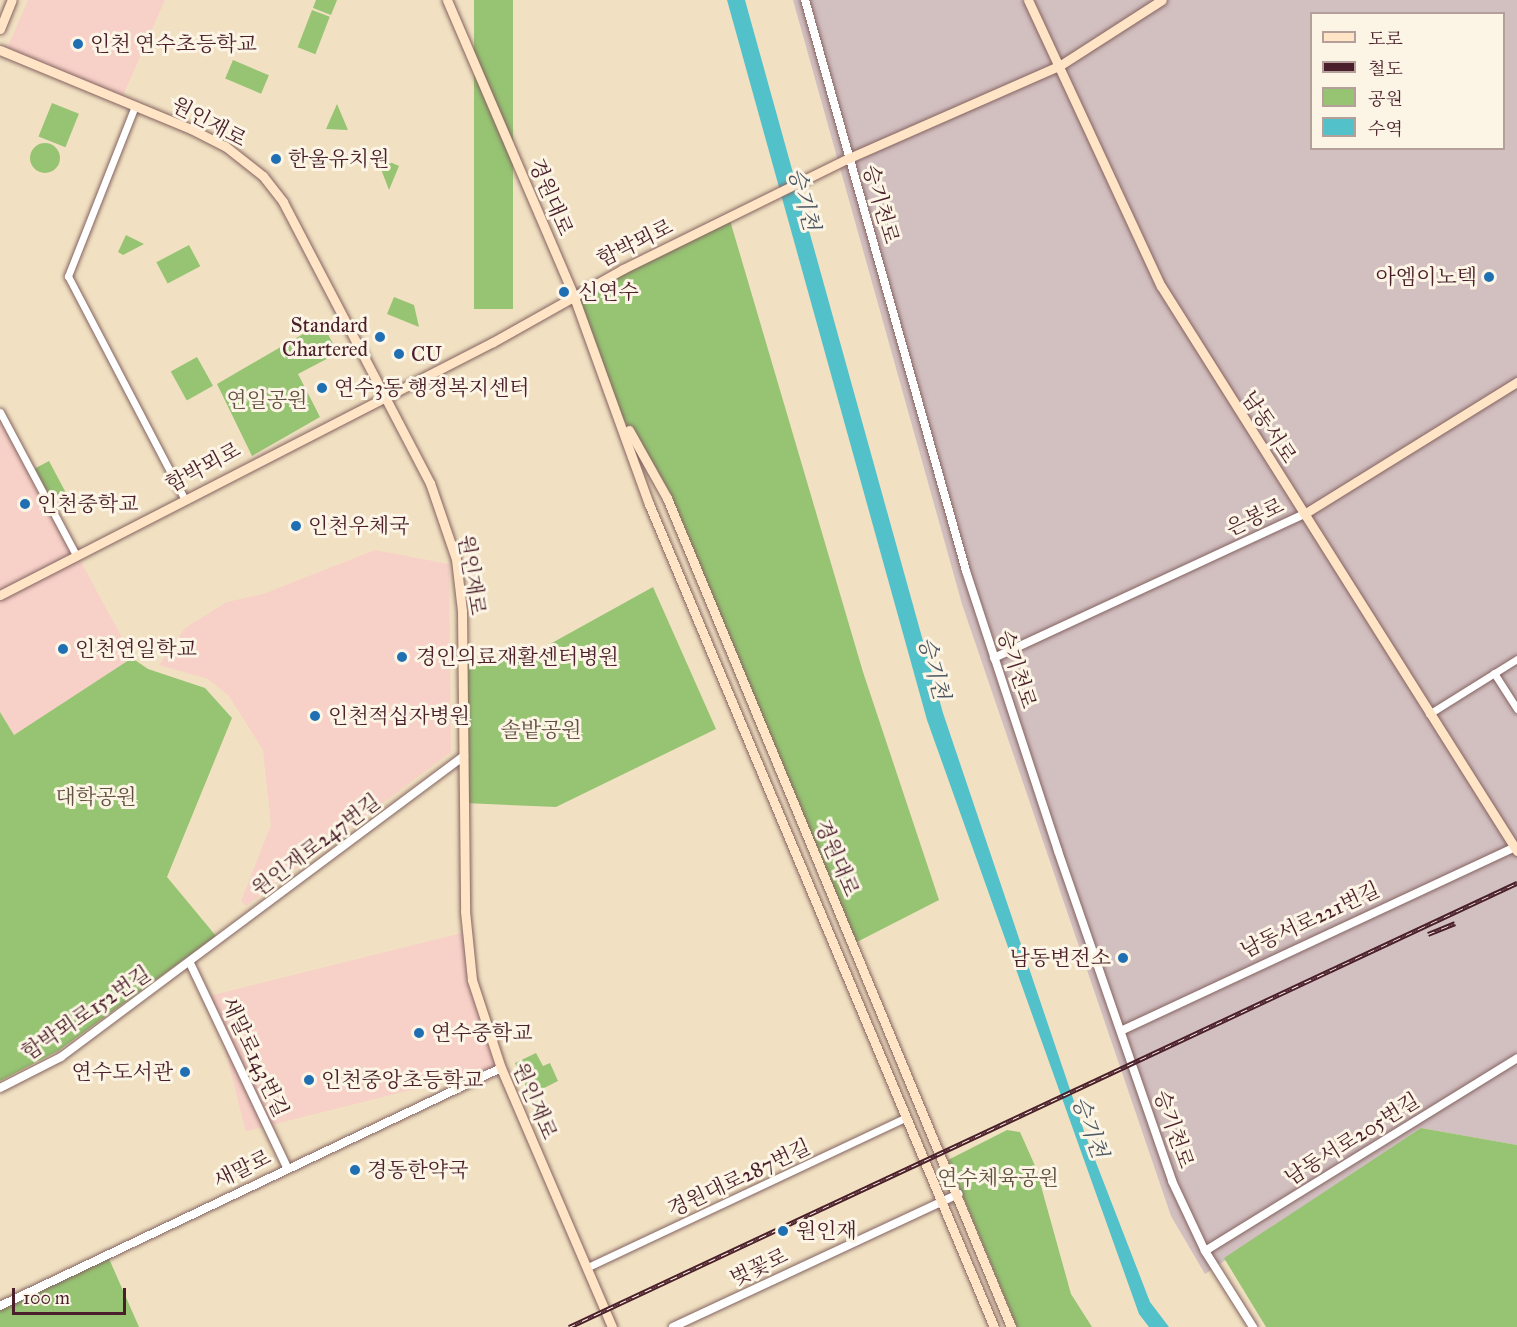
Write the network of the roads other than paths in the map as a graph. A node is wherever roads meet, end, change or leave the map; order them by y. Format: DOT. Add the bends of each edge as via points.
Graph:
graph roads {
  1 [pos="12,0"];
  2 [pos="442,0"];
  3 [pos="447,0"];
  4 [pos="453,0"];
  5 [pos="805,0"];
  6 [pos="1028,0"];
  7 [pos="1162,0"];
  8 [pos="453,12"];
  9 [pos="0,29"];
  10 [pos="0,50"];
  11 [pos="1059,66"];
  12 [pos="135,106"];
  13 [pos="849,158"];
  14 [pos="574,297"];
  15 [pos="1517,382"];
  16 [pos="387,397"];
  17 [pos="618,409"];
  18 [pos="0,412"];
  19 [pos="184,498"];
  20 [pos="1304,514"];
  21 [pos="76,555"];
  22 [pos="0,596"];
  23 [pos="994,658"];
  24 [pos="1517,659"];
  25 [pos="1494,673"];
  26 [pos="1517,710"];
  27 [pos="1429,714"];
  28 [pos="464,756"];
  29 [pos="1516,848"];
  30 [pos="190,963"];
  31 [pos="1123,1030"];
  32 [pos="1517,1058"];
  33 [pos="501,1068"];
  34 [pos="0,1088"];
  35 [pos="905,1118"];
  36 [pos="287,1167"];
  37 [pos="958,1194"];
  38 [pos="940,1202"];
  39 [pos="1205,1251"];
  40 [pos="588,1267"];
  41 [pos="0,1306"];
  42 [pos="612,1327"];
  43 [pos="673,1327"];
  44 [pos="994,1327"];
  45 [pos="1011,1327"];
  46 [pos="1253,1327"];
  1 -- 9 [label="main road"];
  2 -- 8 [label="main road"];
  3 -- 8 [label="main road, 경원대로"];
  4 -- 8 [label="main road"];
  5 -- 13 [label="street, 승기천로"];
  6 -- 11 [label="main road, 남동서로"];
  7 -- 11 [label="main road, 함박뫼로"];
  8 -- 14 [label="main road, 경원대로"];
  10 -- 12 [label="main road, 원인재로"];
  11 -- 13 [label="main road, 함박뫼로"];
  11 -- 20 [label="main road, 남동서로" via="1161,286"];
  12 -- 16 [label="main road, 원인재로" via="225,146 263,176 283,202"];
  12 -- 19 [label="street" via="68,276"];
  13 -- 14 [label="main road, 함박뫼로"];
  13 -- 23 [label="street, 승기천로"];
  14 -- 16 [label="main road, 함박뫼로"];
  14 -- 17 [label="main road, 경원대로"];
  15 -- 20 [label="main road, 은봉로"];
  16 -- 19 [label="main road, 함박뫼로"];
  16 -- 28 [label="main road, 원인재로" via="430,483 456,559"];
  17 -- 35 [label="main road, 경원대로" via="649,504"];
  17 -- 37 [label="main road, 경원대로" via="667,498"];
  18 -- 21 [label="street"];
  19 -- 21 [label="main road, 함박뫼로"];
  20 -- 23 [label="street, 은봉로"];
  20 -- 27 [label="main road, 남동서로"];
  21 -- 22 [label="main road, 함박뫼로"];
  23 -- 31 [label="street, 승기천로"];
  24 -- 25 [label="street"];
  25 -- 26 [label="street"];
  25 -- 27 [label="street"];
  27 -- 29 [label="main road, 남동서로"];
  28 -- 30 [label="street, 원인재로247번길"];
  28 -- 33 [label="main road, 원인재로" via="467,949 483,1019"];
  29 -- 31 [label="street, 남동서로221번길"];
  30 -- 34 [label="street, 함박뫼로152번길" via="61,1057"];
  30 -- 36 [label="street, 새말로143번길"];
  31 -- 39 [label="street, 승기천로" via="1159,1146"];
  32 -- 39 [label="street, 남동서로205번길"];
  33 -- 36 [label="street, 새말로"];
  33 -- 40 [label="main road, 원인재로"];
  35 -- 38 [label="main road, 경원대로"];
  35 -- 40 [label="street, 경원대로287번길"];
  36 -- 41 [label="street, 새말로"];
  37 -- 38 [label="street, 벚꽃로"];
  37 -- 45 [label="main road, 경원대로"];
  38 -- 43 [label="street, 벚꽃로"];
  38 -- 44 [label="main road, 경원대로"];
  39 -- 46 [label="street, 승기천로"];
  40 -- 42 [label="main road, 원인재로"];
}
